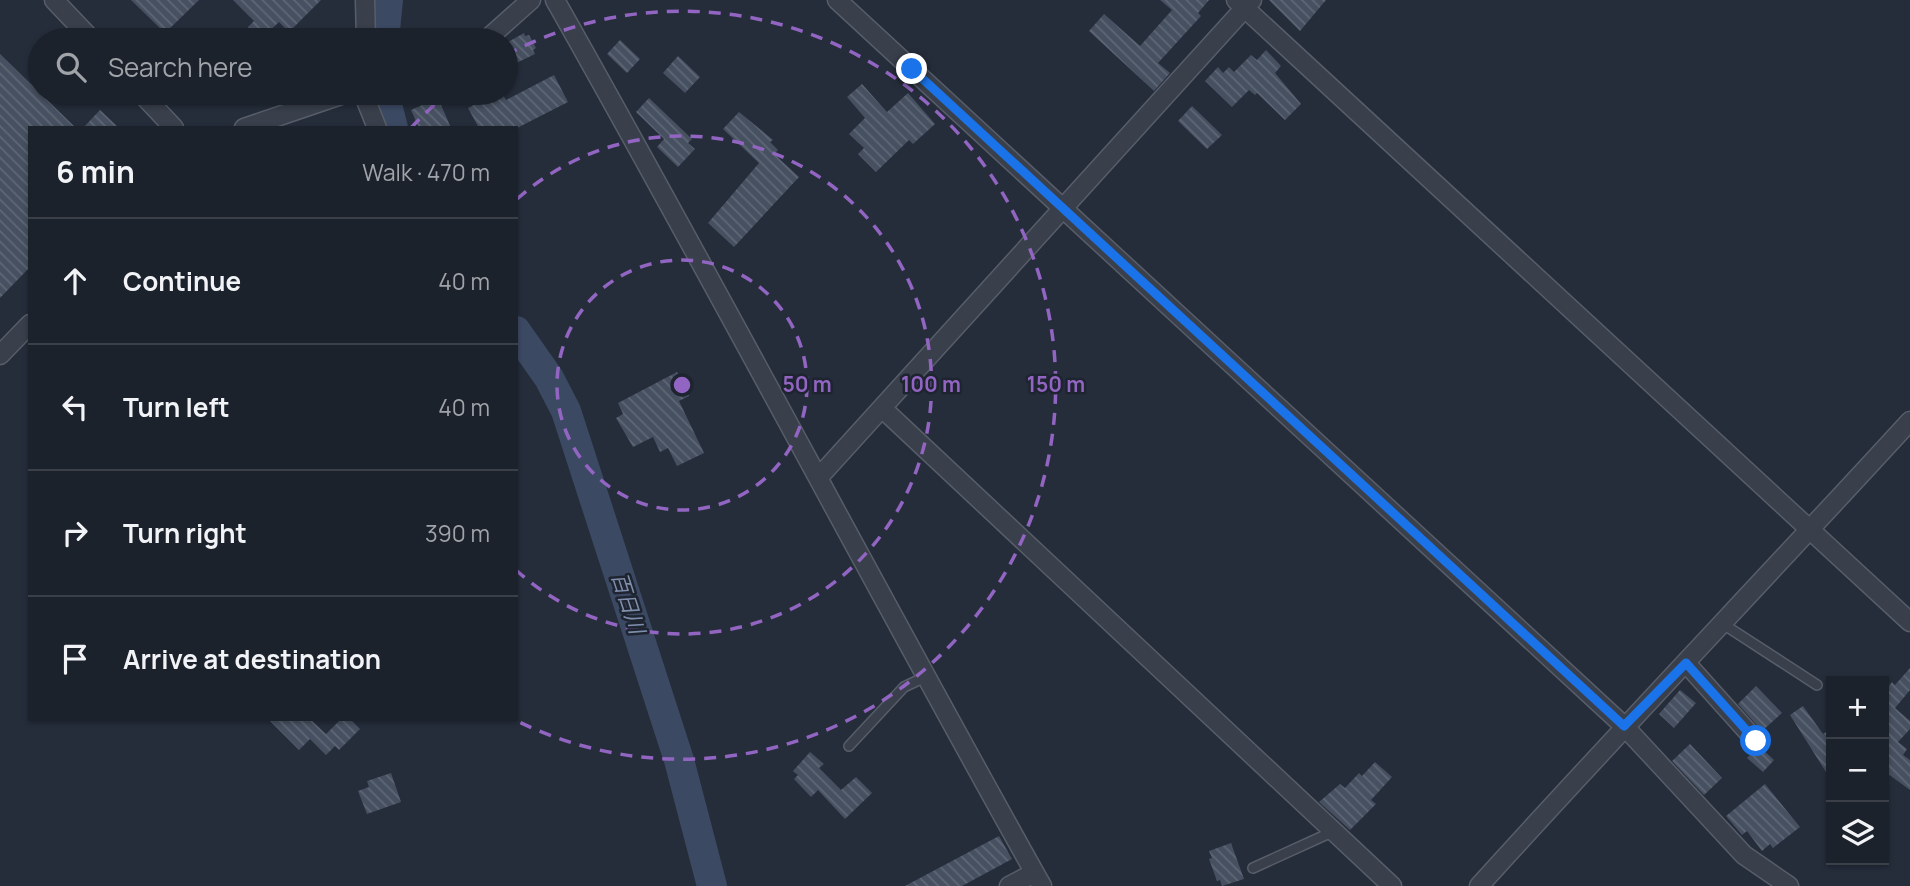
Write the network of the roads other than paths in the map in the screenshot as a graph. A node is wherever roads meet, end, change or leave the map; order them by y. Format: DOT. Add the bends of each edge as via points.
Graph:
graph roads {
  1 [pos="54,0"];
  2 [pos="365,0"];
  3 [pos="531,0"];
  4 [pos="555,0"];
  5 [pos="837,0"];
  6 [pos="1244,3"];
  7 [pos="81,28"];
  8 [pos="366,28"];
  9 [pos="499,28"];
  10 [pos="152,105"];
  11 [pos="312,105"];
  12 [pos="368,105"];
  13 [pos="172,126"];
  14 [pos="250,126"];
  15 [pos="376,126"];
  16 [pos="1066,209"];
  17 [pos="28,326"];
  18 [pos="0,355"];
  19 [pos="883,409"];
  20 [pos="1910,421"];
  21 [pos="819,477"];
  22 [pos="1810,530"];
  23 [pos="1910,622"];
  24 [pos="1723,624"];
  25 [pos="1686,663"];
  26 [pos="925,677"];
  27 [pos="1817,685"];
  28 [pos="1624,726"];
  29 [pos="1756,741"];
  30 [pos="849,747"];
  31 [pos="1332,832"];
  32 [pos="1253,867"];
  33 [pos="1038,879"];
  34 [pos="1009,886"];
  35 [pos="1392,886"];
  36 [pos="1479,886"];
  37 [pos="1789,886"];
  1 -- 7 [label="street"];
  2 -- 8 [label="street"];
  3 -- 9 [label="street"];
  4 -- 21 [label="street"];
  5 -- 16 [label="street"];
  6 -- 16 [label="street"];
  6 -- 22 [label="street"];
  10 -- 13 [label="street"];
  11 -- 14 [label="street"];
  12 -- 15 [label="street"];
  16 -- 19 [label="street"];
  16 -- 28 [label="street"];
  17 -- 18 [label="street"];
  19 -- 21 [label="street"];
  19 -- 31 [label="street"];
  20 -- 22 [label="street"];
  21 -- 26 [label="street"];
  22 -- 23 [label="street"];
  22 -- 24 [label="street"];
  24 -- 25 [label="street"];
  24 -- 27 [label="lane"];
  25 -- 28 [label="street"];
  25 -- 29 [label="street"];
  26 -- 30 [label="lane" via="904,687"];
  26 -- 33 [label="street"];
  28 -- 36 [label="street"];
  28 -- 37 [label="street" via="1744,855"];
  31 -- 32 [label="lane"];
  31 -- 35 [label="street"];
  33 -- 34 [label="street"];
}
